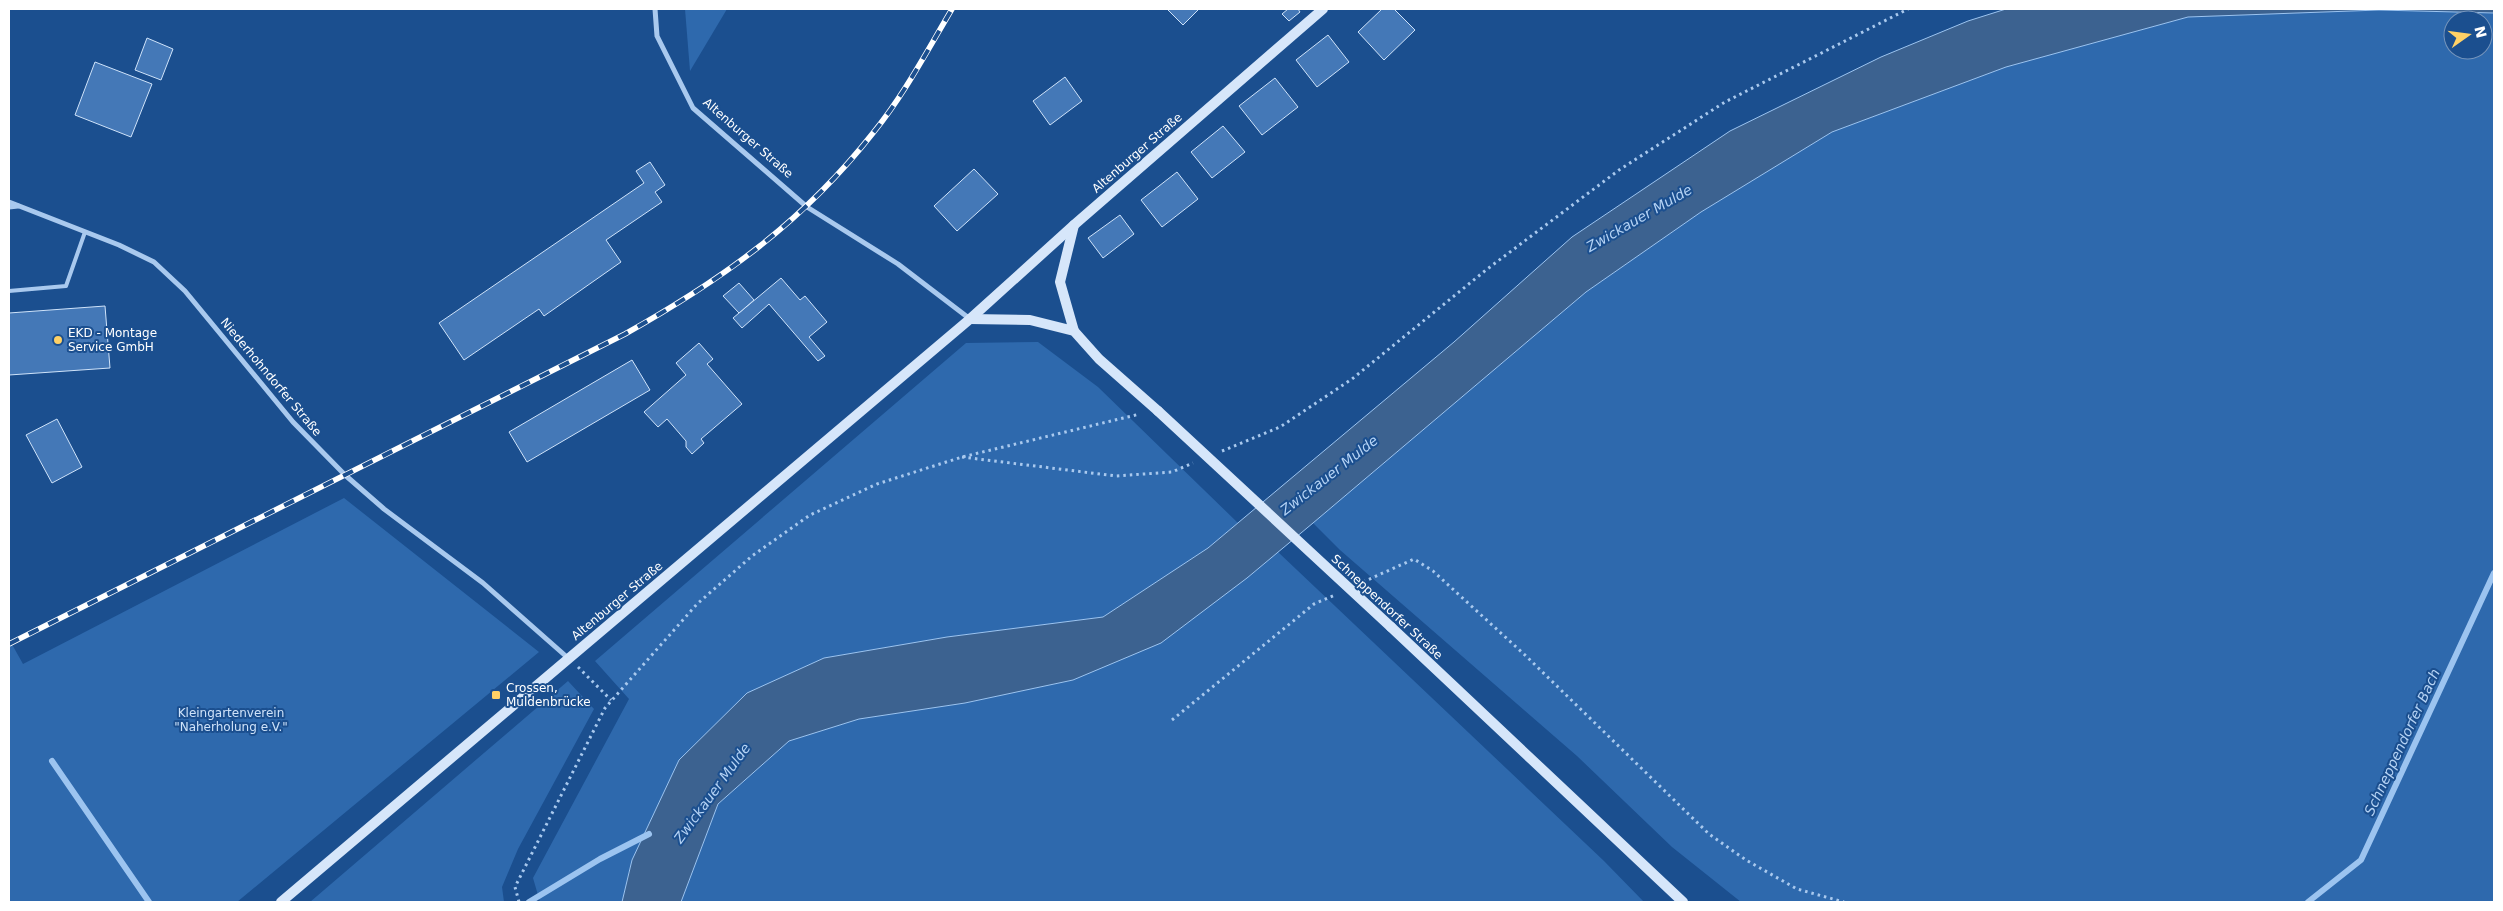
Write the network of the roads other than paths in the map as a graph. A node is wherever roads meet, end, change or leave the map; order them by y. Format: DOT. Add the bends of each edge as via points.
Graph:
graph roads {
  1 [pos="654,9"];
  2 [pos="1323,9"];
  3 [pos="9,202"];
  4 [pos="19,206"];
  5 [pos="9,207"];
  6 [pos="1074,224"];
  7 [pos="85,232"];
  8 [pos="9,291"];
  9 [pos="970,319"];
  10 [pos="1074,331"];
  11 [pos="568,658"];
  12 [pos="281,902"];
  13 [pos="1683,902"];
  1 -- 9 [label="street, Altenburger Straße" via="657,36 693,108 807,207 898,264"];
  2 -- 6 [label="street, Altenburger Straße"];
  3 -- 4 [label="street, Niederhohndorfer Straße"];
  4 -- 5 [label="street"];
  4 -- 7 [label="street, Niederhohndorfer Straße"];
  6 -- 9 [label="street, Altenburger Straße"];
  6 -- 10 [label="street, Schneppendorfer Straße" via="1060,282"];
  7 -- 8 [label="lane" via="66,286"];
  7 -- 11 [label="street, Niederhohndorfer Straße" via="154,262 186,290 293,422 345,475 384,509 483,583"];
  9 -- 10 [label="street" via="1030,320"];
  9 -- 11 [label="street, Altenburger Straße"];
  10 -- 13 [label="street, Schneppendorfer Straße, bridge" via="1098,359 1391,627"];
  11 -- 12 [label="street, Altenburger Straße"];
}
